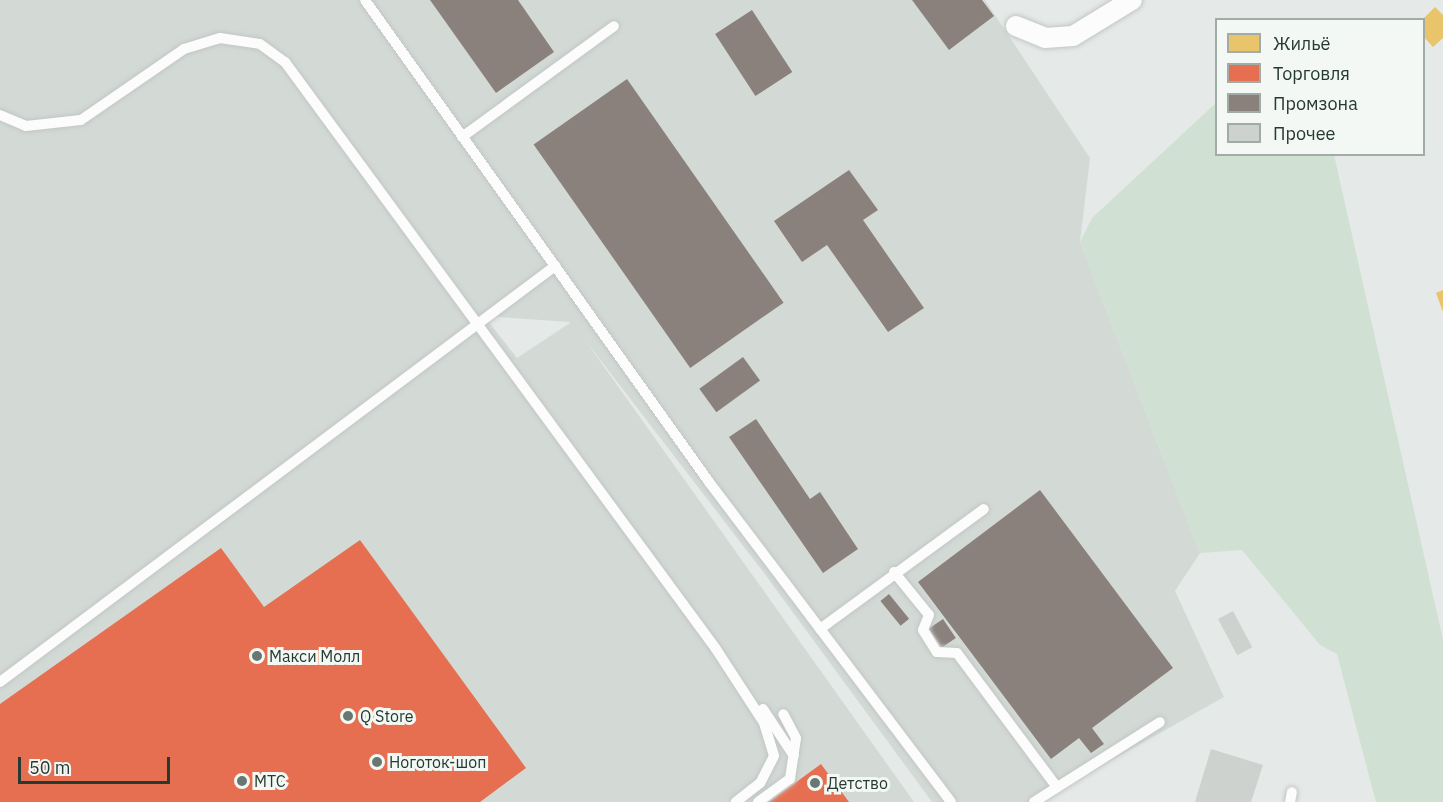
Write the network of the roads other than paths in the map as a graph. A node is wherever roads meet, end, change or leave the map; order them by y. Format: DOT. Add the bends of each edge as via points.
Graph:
graph roads {
  1 [pos="365,0"];
  2 [pos="1132,0"];
  3 [pos="614,26"];
  4 [pos="1016,26"];
  5 [pos="0,115"];
  6 [pos="462,137"];
  7 [pos="555,266"];
  8 [pos="479,324"];
  9 [pos="984,509"];
  10 [pos="894,572"];
  11 [pos="820,629"];
  12 [pos="0,682"];
  13 [pos="739,682"];
  14 [pos="783,714"];
  15 [pos="1160,722"];
  16 [pos="795,758"];
  17 [pos="1057,787"];
  18 [pos="736,802"];
  19 [pos="758,802"];
  20 [pos="951,802"];
  21 [pos="1034,802"];
  1 -- 6 [label="lane"];
  2 -- 4 [label="street" via="1073,36 1045,38"];
  3 -- 6 [label="lane"];
  5 -- 8 [label="lane" via="26,126 81,120 184,49 220,38 260,44 285,63"];
  6 -- 7 [label="lane"];
  7 -- 8 [label="lane"];
  7 -- 11 [label="lane"];
  8 -- 12 [label="lane"];
  8 -- 13 [label="lane"];
  9 -- 10 [label="lane"];
  10 -- 11 [label="lane"];
  10 -- 17 [label="lane" via="929,615 923,630 938,652 957,653"];
  11 -- 20 [label="lane"];
  13 -- 16 [label="lane" via="777,728"];
  13 -- 18 [label="lane" via="768,730 774,756 760,783"];
  14 -- 16 [label="lane" via="796,738"];
  15 -- 17 [label="lane"];
  16 -- 19 [label="lane" via="790,779"];
  17 -- 21 [label="lane"];
}
